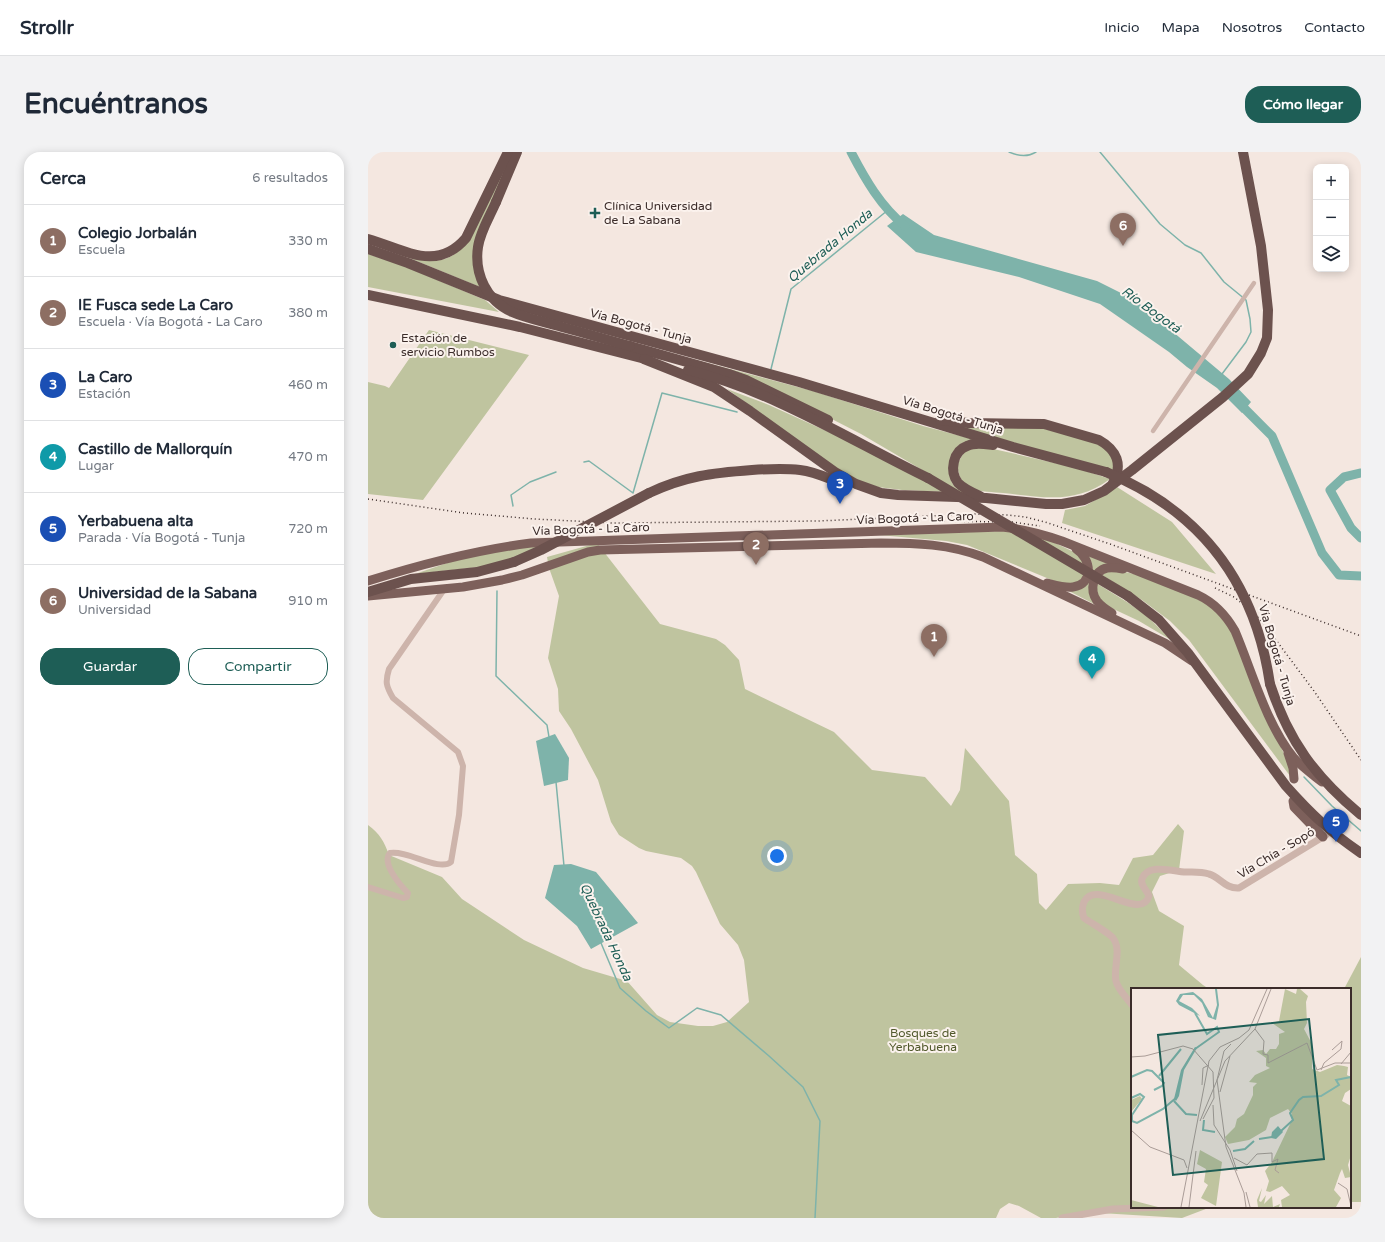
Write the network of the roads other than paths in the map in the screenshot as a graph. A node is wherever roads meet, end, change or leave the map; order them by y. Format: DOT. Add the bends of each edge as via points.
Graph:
graph roads {
  1 [pos="508,152"];
  2 [pos="517,152"];
  3 [pos="521,152"];
  4 [pos="1243,152"];
  5 [pos="508,175"];
  6 [pos="368,239"];
  7 [pos="368,249"];
  8 [pos="1254,283"];
  9 [pos="368,296"];
  10 [pos="644,359"];
  11 [pos="886,408"];
  12 [pos="1154,431"];
  13 [pos="1013,446"];
  14 [pos="928,478"];
  15 [pos="1112,485"];
  16 [pos="881,493"];
  17 [pos="986,498"];
  18 [pos="1062,541"];
  19 [pos="368,581"];
  20 [pos="1034,581"];
  21 [pos="1168,584"];
  22 [pos="445,588"];
  23 [pos="368,592"];
  24 [pos="368,596"];
  25 [pos="1128,625"];
  26 [pos="1198,666"];
  27 [pos="1279,735"];
  28 [pos="1294,779"];
  29 [pos="1343,799"];
  30 [pos="1293,801"];
  31 [pos="1361,815"];
  32 [pos="1327,835"];
  33 [pos="1361,853"];
  34 [pos="368,887"];
  35 [pos="1131,1004"];
  36 [pos="1141,1208"];
  37 [pos="1062,1218"];
  1 -- 6 [label="highway" via="466,238 452,251 426,257"];
  2 -- 5 [label="highway"];
  3 -- 5 [label="highway"];
  4 -- 15 [label="highway" via="1263,259 1269,317 1267,338 1253,368 1241,381"];
  5 -- 14 [label="highway, bridge" via="480,237 477,259 481,281 494,300 503,307 521,316 729,374 761,386 863,438"];
  7 -- 11 [label="highway, Vía Bogotá - Tunja" via="498,300"];
  8 -- 12 [label="street"];
  9 -- 10 [label="highway" via="520,327"];
  10 -- 14 [label="highway" via="710,376 754,392"];
  10 -- 16 [label="highway" via="714,387 835,472 856,484"];
  11 -- 13 [label="highway, Vía Bogotá - Tunja"];
  11 -- 15 [label="highway" via="951,421 1044,424 1094,438 1106,444 1116,457 1118,471"];
  13 -- 17 [label="highway" via="972,444 956,455 954,476 959,483"];
  13 -- 29 [label="highway, Vía Bogotá - Tunja, bridge" via="1106,472 1165,503 1191,524 1218,554 1240,588 1257,625 1270,684 1281,716 1298,747 1318,774"];
  14 -- 26 [label="highway, bridge" via="1128,596 1159,620"];
  15 -- 17 [label="highway" via="1084,500 1062,504"];
  16 -- 17 [label="highway"];
  16 -- 23 [label="highway, bridge" via="801,470 778,469 691,477 649,493 514,562 477,572 411,579"];
  18 -- 19 [label="main road, Vía Bogotá - La Caro" via="1002,527 547,542 473,552"];
  18 -- 20 [label="main road" via="1079,551 1088,561 1088,574 1084,580 1074,587"];
  18 -- 21 [label="main road, Vía Bogotá - La Caro"];
  20 -- 22 [label="main road, Vía Bogotá - La Caro" via="983,557 955,548 881,543 600,550 582,553 502,580"];
  20 -- 25 [label="main road, Vía Bogotá - La Caro"];
  21 -- 25 [label="main road" via="1115,567 1097,574 1093,584 1097,601"];
  21 -- 27 [label="main road, Vía Bogotá - La Caro" via="1210,602 1229,621"];
  22 -- 24 [label="main road, Vía Bogotá - La Caro"];
  22 -- 34 [label="street" via="389,669 386,679 393,698 458,752 463,766 451,862 448,865 432,864 399,852 390,853 387,862 408,893 407,897"];
  25 -- 26 [label="main road, Vía Bogotá - La Caro" via="1165,643"];
  26 -- 32 [label="highway" via="1286,786"];
  27 -- 28 [label="main road" via="1292,763"];
  27 -- 29 [label="main road, Vía Bogotá - La Caro" via="1295,759"];
  29 -- 31 [label="highway, Vía Bogotá - Tunja"];
  30 -- 32 [label="main road" via="1294,807"];
  32 -- 33 [label="highway"];
  32 -- 35 [label="street, Vía Chía - Sopó" via="1239,888 1230,887 1211,874 1202,872 1154,870 1142,878 1149,896 1143,904 1095,895 1085,900 1082,909 1084,918 1109,935 1116,944 1116,981"];
  36 -- 37 [label="street"];
}
